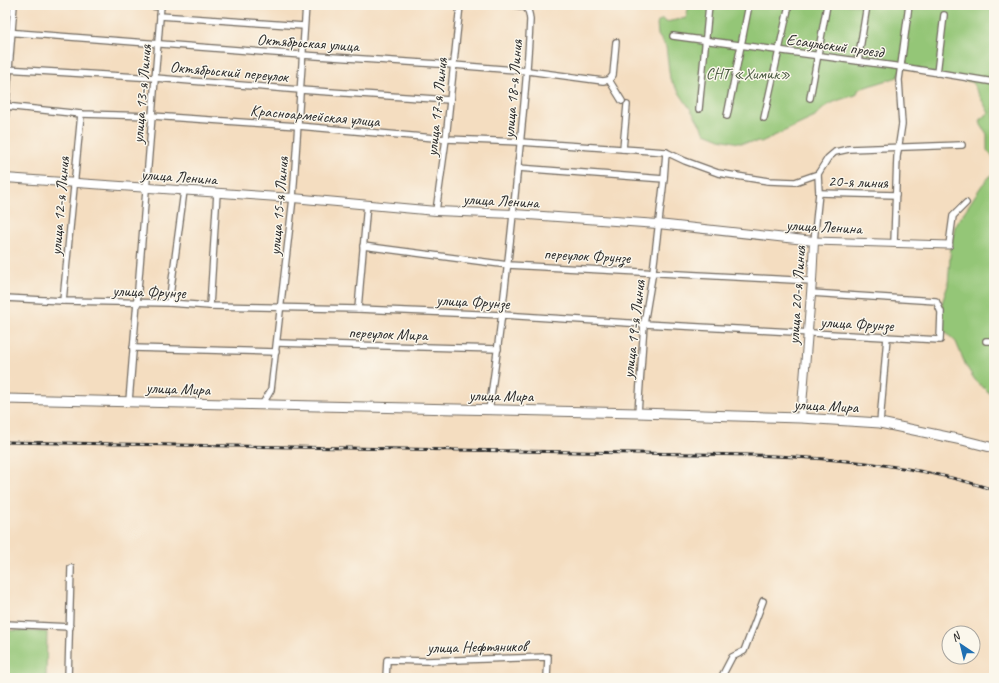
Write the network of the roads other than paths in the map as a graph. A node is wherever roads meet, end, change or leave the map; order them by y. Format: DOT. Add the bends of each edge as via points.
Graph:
graph roads {
  1 [pos="14,5"];
  2 [pos="139,5"];
  3 [pos="306,5"];
  4 [pos="460,5"];
  5 [pos="515,5"];
  6 [pos="709,5"];
  7 [pos="750,5"];
  8 [pos="789,5"];
  9 [pos="827,5"];
  10 [pos="867,5"];
  11 [pos="909,5"];
  12 [pos="161,6"];
  13 [pos="944,15"];
  14 [pos="160,16"];
  15 [pos="304,26"];
  16 [pos="5,32"];
  17 [pos="12,33"];
  18 [pos="673,36"];
  19 [pos="706,40"];
  20 [pos="616,42"];
  21 [pos="158,44"];
  22 [pos="741,46"];
  23 [pos="780,50"];
  24 [pos="302,55"];
  25 [pos="818,55"];
  26 [pos="858,61"];
  27 [pos="454,65"];
  28 [pos="902,66"];
  29 [pos="7,69"];
  30 [pos="528,71"];
  31 [pos="937,72"];
  32 [pos="155,78"];
  33 [pos="609,80"];
  34 [pos="994,82"];
  35 [pos="300,90"];
  36 [pos="810,98"];
  37 [pos="450,100"];
  38 [pos="622,100"];
  39 [pos="627,105"];
  40 [pos="6,106"];
  41 [pos="699,109"];
  42 [pos="81,114"];
  43 [pos="152,116"];
  44 [pos="727,116"];
  45 [pos="764,118"];
  46 [pos="5,120"];
  47 [pos="298,126"];
  48 [pos="446,139"];
  49 [pos="520,142"];
  50 [pos="962,145"];
  51 [pos="899,147"];
  52 [pos="623,149"];
  53 [pos="666,152"];
  54 [pos="518,168"];
  55 [pos="818,174"];
  56 [pos="5,178"];
  57 [pos="664,179"];
  58 [pos="74,183"];
  59 [pos="147,188"];
  60 [pos="184,191"];
  61 [pos="819,192"];
  62 [pos="217,193"];
  63 [pos="896,194"];
  64 [pos="293,198"];
  65 [pos="966,203"];
  66 [pos="367,204"];
  67 [pos="436,211"];
  68 [pos="514,214"];
  69 [pos="658,224"];
  70 [pos="814,241"];
  71 [pos="894,243"];
  72 [pos="949,245"];
  73 [pos="363,246"];
  74 [pos="508,265"];
  75 [pos="653,271"];
  76 [pos="812,281"];
  77 [pos="811,293"];
  78 [pos="5,298"];
  79 [pos="64,301"];
  80 [pos="136,303"];
  81 [pos="169,303"];
  82 [pos="210,306"];
  83 [pos="280,307"];
  84 [pos="358,309"];
  85 [pos="502,315"];
  86 [pos="644,324"];
  87 [pos="807,333"];
  88 [pos="887,337"];
  89 [pos="986,341"];
  90 [pos="994,341"];
  91 [pos="277,344"];
  92 [pos="133,348"];
  93 [pos="498,349"];
  94 [pos="276,352"];
  95 [pos="5,399"];
  96 [pos="129,401"];
  97 [pos="262,405"];
  98 [pos="488,410"];
  99 [pos="638,413"];
  100 [pos="800,418"];
  101 [pos="880,423"];
  102 [pos="994,448"];
  103 [pos="71,568"];
  104 [pos="763,601"];
  105 [pos="5,624"];
  106 [pos="70,627"];
  107 [pos="68,678"];
  108 [pos="386,678"];
  109 [pos="547,678"];
  110 [pos="722,678"];
  1 -- 17 [label="street"];
  2 -- 12 [label="street"];
  3 -- 15 [label="street, улица 15-я Линия"];
  4 -- 27 [label="street, улица 17-я Линия"];
  5 -- 30 [label="street, улица 18-я Линия" via="525,7 530,12"];
  6 -- 19 [label="street"];
  7 -- 22 [label="street"];
  8 -- 23 [label="street"];
  9 -- 25 [label="street"];
  10 -- 26 [label="street"];
  11 -- 28 [label="street"];
  12 -- 14 [label="street, улица 13-я Линия"];
  13 -- 31 [label="street"];
  14 -- 15 [label="street"];
  14 -- 21 [label="street, улица 13-я Линия"];
  15 -- 24 [label="street, улица 15-я Линия"];
  16 -- 17 [label="street, Октябрьская улица"];
  17 -- 21 [label="street, Октябрьская улица"];
  17 -- 29 [label="street"];
  18 -- 19 [label="street, Есаульский проезд"];
  19 -- 22 [label="street, Есаульский проезд"];
  19 -- 41 [label="street"];
  20 -- 33 [label="street" via="613,75"];
  21 -- 24 [label="street, Октябрьская улица"];
  21 -- 32 [label="street, улица 13-я Линия"];
  22 -- 23 [label="street, Есаульский проезд"];
  22 -- 44 [label="street"];
  23 -- 25 [label="street, Есаульский проезд"];
  23 -- 45 [label="street"];
  24 -- 27 [label="street, Октябрьская улица"];
  24 -- 35 [label="street, улица 15-я Линия"];
  25 -- 26 [label="street, Есаульский проезд"];
  25 -- 36 [label="street"];
  26 -- 28 [label="street, Есаульский проезд"];
  27 -- 30 [label="street, Октябрьская улица"];
  27 -- 37 [label="street, улица 17-я Линия"];
  28 -- 31 [label="street, Есаульский проезд"];
  28 -- 51 [label="street" via="899,80 902,124"];
  29 -- 32 [label="street, Октябрьский переулок"];
  29 -- 40 [label="street"];
  30 -- 33 [label="street, Октябрьская улица"];
  30 -- 49 [label="street, улица 18-я Линия"];
  31 -- 34 [label="street, Есаульский проезд"];
  32 -- 35 [label="street, Октябрьский переулок"];
  32 -- 43 [label="street, улица 13-я Линия"];
  33 -- 38 [label="street"];
  35 -- 37 [label="street, Октябрьский переулок"];
  35 -- 47 [label="street, улица 15-я Линия"];
  37 -- 48 [label="street, улица 17-я Линия"];
  39 -- 52 [label="street"];
  40 -- 42 [label="street, Красноармейская улица"];
  40 -- 46 [label="street"];
  42 -- 43 [label="street, Красноармейская улица"];
  42 -- 58 [label="street, улица 12-я Линия"];
  43 -- 47 [label="street, Красноармейская улица"];
  43 -- 59 [label="street, улица 13-я Линия"];
  47 -- 48 [label="street, Красноармейская улица"];
  47 -- 64 [label="street, улица 15-я Линия"];
  48 -- 49 [label="street, Красноармейская улица"];
  48 -- 67 [label="street, улица 17-я Линия"];
  49 -- 52 [label="street, Красноармейская улица"];
  49 -- 54 [label="street, улица 18-я Линия"];
  50 -- 51 [label="street"];
  51 -- 55 [label="street" via="835,152"];
  51 -- 63 [label="street"];
  52 -- 53 [label="street, Красноармейская улица"];
  53 -- 55 [label="street, Красноармейская улица" via="718,173 768,181 795,182"];
  53 -- 57 [label="street, улица 19-я Линия"];
  54 -- 57 [label="street"];
  54 -- 68 [label="street, улица 18-я Линия"];
  55 -- 61 [label="street, улица 20-я Линия"];
  56 -- 58 [label="main road, улица Ленина"];
  57 -- 69 [label="street, улица 19-я Линия"];
  58 -- 59 [label="main road, улица Ленина"];
  58 -- 79 [label="street, улица 12-я Линия"];
  59 -- 60 [label="main road, улица Ленина"];
  59 -- 80 [label="street, улица 13-я Линия"];
  60 -- 62 [label="main road, улица Ленина"];
  60 -- 81 [label="street"];
  61 -- 63 [label="street, 20-я линия"];
  61 -- 70 [label="street, улица 20-я Линия"];
  62 -- 64 [label="main road, улица Ленина"];
  62 -- 82 [label="street"];
  63 -- 71 [label="street"];
  64 -- 66 [label="main road, улица Ленина"];
  64 -- 83 [label="street, улица 15-я Линия"];
  65 -- 72 [label="street, улица Ленина" via="953,216"];
  66 -- 67 [label="main road, улица Ленина"];
  66 -- 73 [label="street"];
  67 -- 68 [label="main road, улица Ленина"];
  68 -- 69 [label="main road, улица Ленина"];
  68 -- 74 [label="street, улица 18-я Линия"];
  69 -- 70 [label="main road, улица Ленина"];
  69 -- 75 [label="street, улица 19-я Линия"];
  70 -- 71 [label="street, улица Ленина"];
  70 -- 76 [label="main road, улица 20-я Линия"];
  71 -- 72 [label="street, улица Ленина"];
  73 -- 74 [label="street, переулок Фрунзе"];
  73 -- 84 [label="street"];
  74 -- 75 [label="street, переулок Фрунзе"];
  74 -- 85 [label="street, улица 18-я Линия"];
  75 -- 76 [label="street, переулок Фрунзе"];
  75 -- 86 [label="street, улица 19-я Линия"];
  76 -- 77 [label="main road, улица 20-я Линия"];
  77 -- 87 [label="main road, улица 20-я Линия"];
  77 -- 88 [label="street, улица Фрунзе" via="936,301 941,312 940,340"];
  78 -- 79 [label="street, улица Фрунзе"];
  79 -- 80 [label="street, улица Фрунзе"];
  80 -- 81 [label="street, улица Фрунзе"];
  80 -- 92 [label="street, улица 13-я Линия"];
  81 -- 82 [label="street, улица Фрунзе"];
  82 -- 83 [label="street, улица Фрунзе"];
  83 -- 84 [label="street, улица Фрунзе"];
  83 -- 91 [label="street, улица 15-я Линия"];
  84 -- 85 [label="street, улица Фрунзе"];
  85 -- 86 [label="street, улица Фрунзе"];
  85 -- 93 [label="street, улица 18-я Линия"];
  86 -- 87 [label="street, улица Фрунзе"];
  86 -- 99 [label="street, улица 19-я Линия"];
  87 -- 88 [label="street, улица Фрунзе"];
  87 -- 100 [label="main road, улица 20-я Линия"];
  88 -- 101 [label="street"];
  89 -- 90 [label="street"];
  91 -- 93 [label="street, переулок Мира"];
  91 -- 94 [label="street, улица 15-я Линия"];
  92 -- 94 [label="street"];
  92 -- 96 [label="street, улица 13-я Линия"];
  93 -- 98 [label="street, улица 18-я Линия"];
  94 -- 97 [label="street, улица 15-я Линия" via="271,390"];
  95 -- 96 [label="main road, улица Мира"];
  96 -- 97 [label="main road, улица Мира"];
  97 -- 98 [label="main road, улица Мира"];
  98 -- 99 [label="main road, улица Мира"];
  99 -- 100 [label="main road, улица Мира"];
  100 -- 101 [label="main road, улица Мира"];
  101 -- 102 [label="main road, улица Мира"];
  103 -- 106 [label="street"];
  104 -- 110 [label="street" via="744,651 732,657"];
  105 -- 106 [label="street"];
  106 -- 107 [label="street"];
  108 -- 109 [label="street, улица Нефтяников" via="387,660 548,658"];
}
